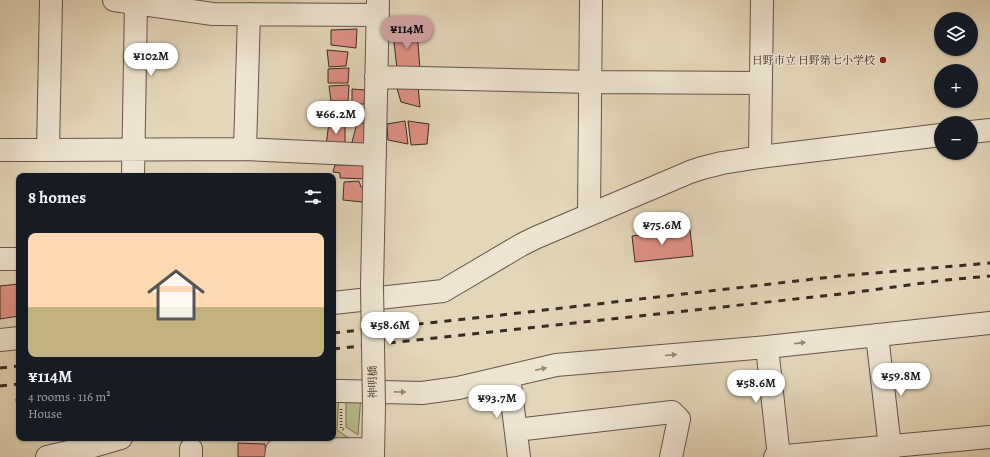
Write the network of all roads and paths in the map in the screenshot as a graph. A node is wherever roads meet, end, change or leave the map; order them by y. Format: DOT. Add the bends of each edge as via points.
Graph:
graph roads {
  1 [pos="51,0"];
  2 [pos="114,0"];
  3 [pos="591,0"];
  4 [pos="762,0"];
  5 [pos="136,3"];
  6 [pos="378,8"];
  7 [pos="248,14"];
  8 [pos="376,77"];
  9 [pos="591,82"];
  10 [pos="761,83"];
  11 [pos="990,130"];
  12 [pos="978,131"];
  13 [pos="934,136"];
  14 [pos="245,148"];
  15 [pos="0,150"];
  16 [pos="48,150"];
  17 [pos="133,150"];
  18 [pos="375,155"];
  19 [pos="760,157"];
  20 [pos="133,173"];
  21 [pos="589,215"];
  22 [pos="0,259"];
  23 [pos="16,259"];
  24 [pos="336,303"];
  25 [pos="990,323"];
  26 [pos="877,335"];
  27 [pos="16,338"];
  28 [pos="0,340"];
  29 [pos="767,347"];
  30 [pos="509,376"];
  31 [pos="336,391"];
  32 [pos="516,430"];
  33 [pos="990,437"];
  34 [pos="111,441"];
  35 [pos="889,452"];
  36 [pos="373,453"];
  37 [pos="47,457"];
  38 [pos="276,457"];
  39 [pos="519,457"];
  40 [pos="671,457"];
  41 [pos="775,457"];
  42 [pos="779,457"];
  1 -- 16 [label="street"];
  2 -- 5 [label="street"];
  3 -- 9 [label="street"];
  4 -- 10 [label="street"];
  5 -- 7 [label="street" via="213,14"];
  5 -- 17 [label="street"];
  6 -- 7 [label="street"];
  6 -- 8 [label="street, 神明橋"];
  7 -- 14 [label="street"];
  8 -- 9 [label="street"];
  8 -- 18 [label="street, 神明橋"];
  9 -- 10 [label="street"];
  9 -- 21 [label="street"];
  10 -- 19 [label="street"];
  11 -- 12 [label="street"];
  13 -- 19 [label="street"];
  14 -- 17 [label="street"];
  14 -- 18 [label="street"];
  15 -- 16 [label="street"];
  16 -- 17 [label="street"];
  17 -- 20 [label="street"];
  18 -- 36 [label="street, 神明橋, bridge" via="372,286"];
  19 -- 21 [label="street" via="702,168"];
  21 -- 24 [label="street" via="521,246 443,291"];
  22 -- 23 [label="street"];
  25 -- 26 [label="street"];
  29 -- 26 [label="street, one-way"];
  26 -- 35 [label="street"];
  27 -- 28 [label="street"];
  30 -- 29 [label="street, one-way" via="556,365"];
  29 -- 42 [label="street"];
  31 -- 30 [label="street, one-way" via="422,393"];
  30 -- 32 [label="street"];
  32 -- 39 [label="street"];
  32 -- 40 [label="street" via="672,412 679,419"];
  33 -- 35 [label="street"];
  34 -- 37 [label="street"];
  35 -- 42 [label="street"];
  36 -- 38 [label="street" via="277,450"];
  41 -- 42 [label="street"];
}
